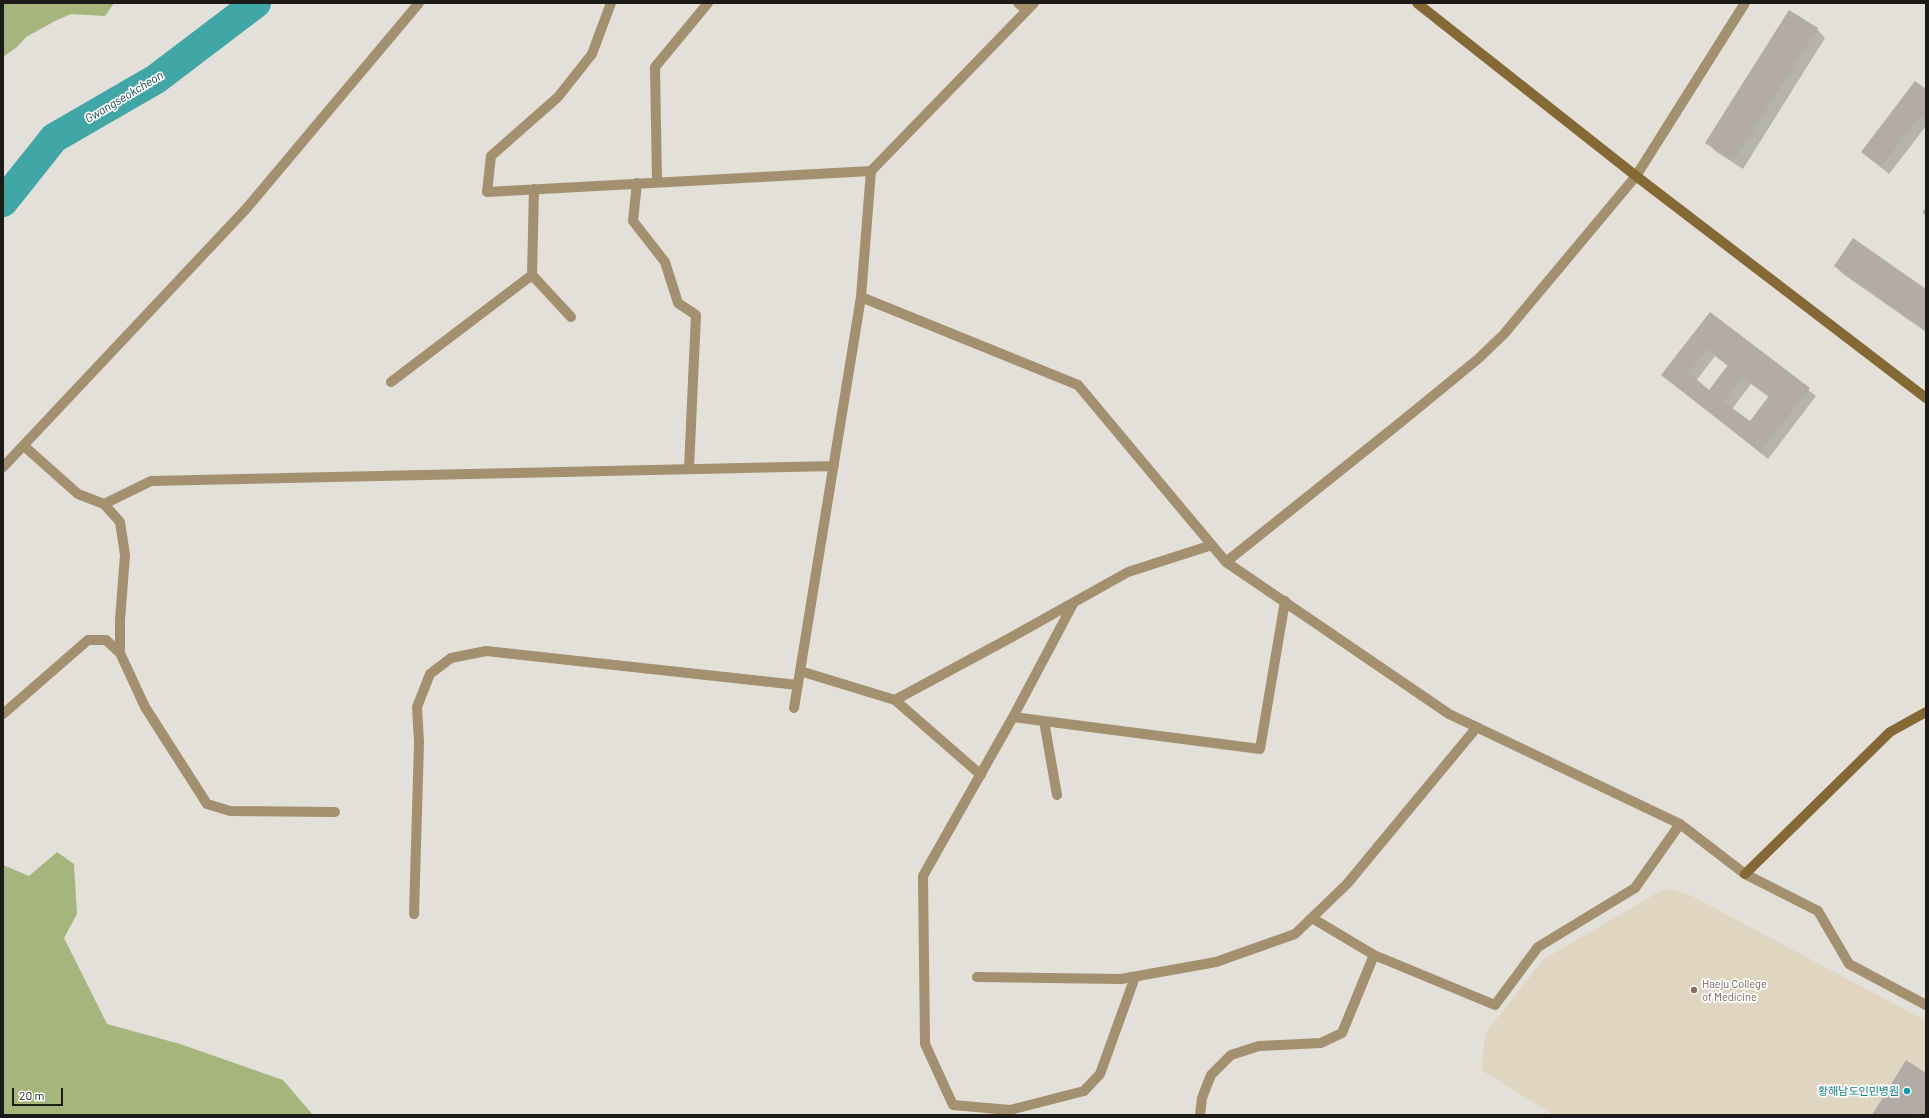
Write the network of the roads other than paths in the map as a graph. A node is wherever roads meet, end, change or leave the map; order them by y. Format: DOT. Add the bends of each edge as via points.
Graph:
graph roads {
  1 [pos="419,3"];
  2 [pos="611,3"];
  3 [pos="708,3"];
  4 [pos="1018,3"];
  5 [pos="1417,3"];
  6 [pos="1745,3"];
  7 [pos="1031,7"];
  8 [pos="871,171"];
  9 [pos="1636,176"];
  10 [pos="657,182"];
  11 [pos="637,183"];
  12 [pos="534,189"];
  13 [pos="532,275"];
  14 [pos="861,297"];
  15 [pos="571,317"];
  16 [pos="391,382"];
  17 [pos="1926,398"];
  18 [pos="24,446"];
  19 [pos="834,466"];
  20 [pos="3,467"];
  21 [pos="689,468"];
  22 [pos="104,504"];
  23 [pos="1212,545"];
  24 [pos="1226,562"];
  25 [pos="1284,601"];
  26 [pos="1072,604"];
  27 [pos="120,653"];
  28 [pos="800,670"];
  29 [pos="798,685"];
  30 [pos="895,700"];
  31 [pos="794,708"];
  32 [pos="1926,712"];
  33 [pos="3,714"];
  34 [pos="1013,717"];
  35 [pos="1044,721"];
  36 [pos="1476,727"];
  37 [pos="981,775"];
  38 [pos="1057,795"];
  39 [pos="335,812"];
  40 [pos="1680,824"];
  41 [pos="1745,874"];
  42 [pos="414,914"];
  43 [pos="1312,918"];
  44 [pos="1374,955"];
  45 [pos="978,977"];
  46 [pos="1135,977"];
  47 [pos="1926,1005"];
  48 [pos="1200,1115"];
  1 -- 18 [label="street" via="246,209"];
  2 -- 12 [label="street" via="592,54 558,97 491,156 487,192"];
  3 -- 10 [label="street" via="655,67"];
  4 -- 7 [label="street"];
  5 -- 9 [label="main road"];
  6 -- 9 [label="street"];
  7 -- 8 [label="street"];
  8 -- 10 [label="street"];
  8 -- 14 [label="street"];
  9 -- 17 [label="main road"];
  9 -- 24 [label="street" via="1504,334 1478,359"];
  10 -- 11 [label="street"];
  11 -- 12 [label="street"];
  11 -- 21 [label="street" via="633,221 665,262 678,303 696,315"];
  12 -- 13 [label="street"];
  13 -- 15 [label="street"];
  13 -- 16 [label="street"];
  14 -- 19 [label="street"];
  14 -- 23 [label="street" via="1078,385"];
  18 -- 20 [label="street"];
  18 -- 22 [label="street" via="78,494"];
  19 -- 21 [label="street"];
  19 -- 28 [label="street"];
  21 -- 22 [label="street" via="151,481"];
  22 -- 27 [label="street" via="120,522 125,555"];
  23 -- 24 [label="street"];
  23 -- 26 [label="street" via="1128,572"];
  24 -- 25 [label="street"];
  25 -- 35 [label="street" via="1260,749"];
  25 -- 36 [label="street" via="1449,714"];
  26 -- 30 [label="street"];
  26 -- 34 [label="street"];
  27 -- 33 [label="street" via="106,640 88,640"];
  27 -- 39 [label="street" via="145,707 207,804 230,811"];
  28 -- 29 [label="street"];
  28 -- 30 [label="street"];
  29 -- 31 [label="street"];
  29 -- 42 [label="street" via="486,651 451,658 430,674 417,707 419,742"];
  30 -- 37 [label="street"];
  32 -- 41 [label="main road" via="1890,732"];
  34 -- 35 [label="street"];
  34 -- 37 [label="street"];
  35 -- 38 [label="street"];
  36 -- 40 [label="street"];
  36 -- 43 [label="street" via="1348,884"];
  37 -- 46 [label="street" via="923,876 925,1044 953,1105 1010,1110 1084,1091 1100,1074"];
  40 -- 41 [label="street"];
  40 -- 44 [label="street" via="1635,888 1538,947 1495,1006"];
  41 -- 47 [label="street" via="1818,911 1849,964"];
  43 -- 44 [label="street"];
  43 -- 46 [label="street" via="1295,934 1216,962"];
  44 -- 48 [label="street" via="1342,1033 1321,1043 1258,1046 1230,1055 1211,1075 1202,1098"];
  45 -- 46 [label="street"];
}
